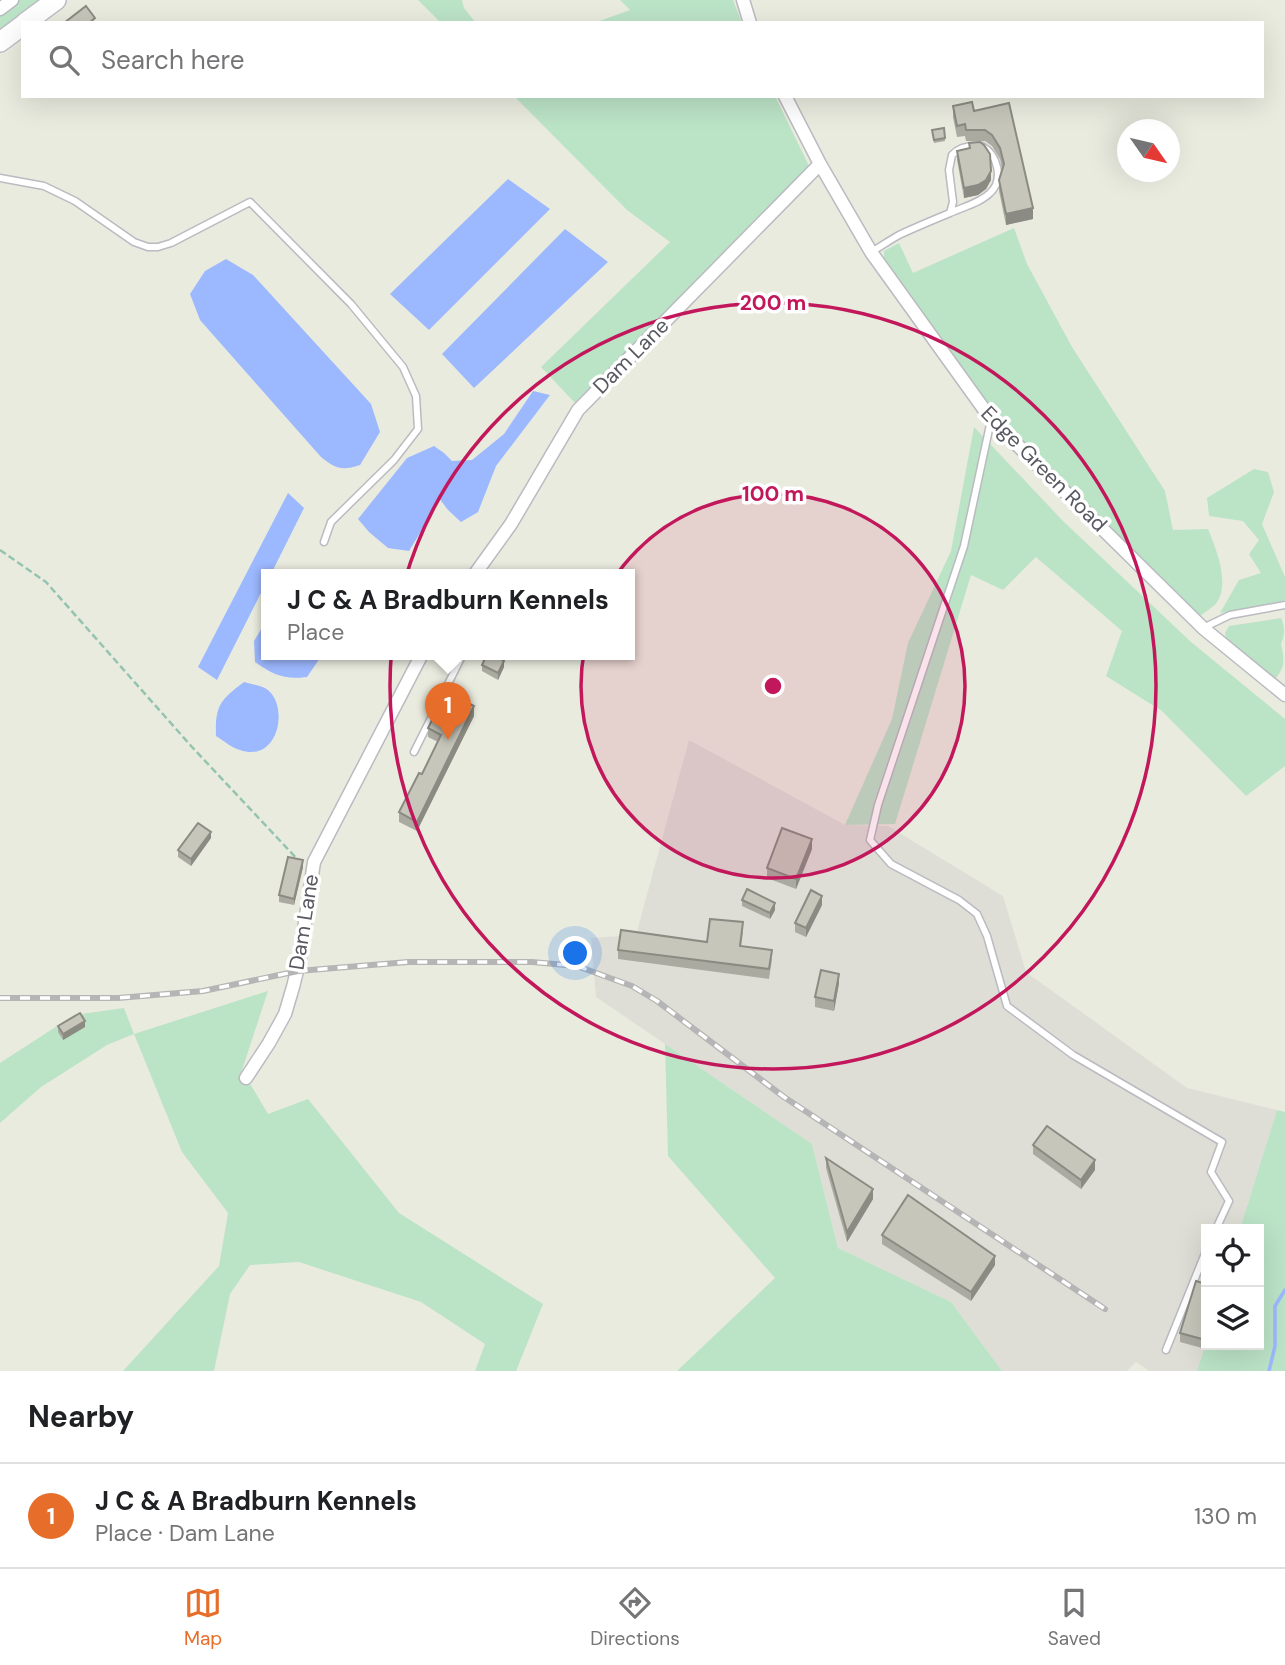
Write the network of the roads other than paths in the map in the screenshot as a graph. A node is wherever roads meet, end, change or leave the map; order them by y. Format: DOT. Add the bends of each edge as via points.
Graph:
graph roads {
  1 [pos="12,0"];
  2 [pos="56,0"];
  3 [pos="743,0"];
  4 [pos="0,9"];
  5 [pos="28,21"];
  6 [pos="749,21"];
  7 [pos="21,26"];
  8 [pos="0,42"];
  9 [pos="786,98"];
  10 [pos="820,164"];
  11 [pos="0,178"];
  12 [pos="950,213"];
  13 [pos="871,252"];
  14 [pos="991,419"];
  15 [pos="324,542"];
  16 [pos="479,569"];
  17 [pos="1285,605"];
  18 [pos="1203,628"];
  19 [pos="419,660"];
  20 [pos="460,660"];
  21 [pos="1285,695"];
  22 [pos="414,752"];
  23 [pos="246,1078"];
  24 [pos="1218,1224"];
  25 [pos="1201,1263"];
  26 [pos="1166,1350"];
  1 -- 4 [label="street"];
  2 -- 5 [label="main road"];
  3 -- 6 [label="street"];
  7 -- 8 [label="main road"];
  9 -- 10 [label="street, Edge Green Road"];
  10 -- 13 [label="street, Edge Green Road"];
  10 -- 16 [label="street, Dam Lane" via="578,410 511,524"];
  11 -- 15 [label="lane" via="44,186 148,247 172,243 250,202 351,304 403,367 416,396 418,429 394,460 331,522"];
  12 -- 12 [label="lane" via="983,198 996,185 998,169 988,149 967,147 952,155"];
  12 -- 13 [label="lane"];
  13 -- 14 [label="street, Edge Green Road"];
  14 -- 18 [label="street, Edge Green Road"];
  14 -- 24 [label="lane" via="964,546 870,840 891,864 977,914 1007,1006 1073,1055 1222,1142 1211,1172 1228,1201"];
  17 -- 18 [label="lane" via="1230,615"];
  18 -- 21 [label="street, Edge Green Road"];
  19 -- 23 [label="street, Dam Lane" via="314,862 299,963 285,1014"];
  20 -- 22 [label="lane"];
  25 -- 26 [label="lane"];
}
